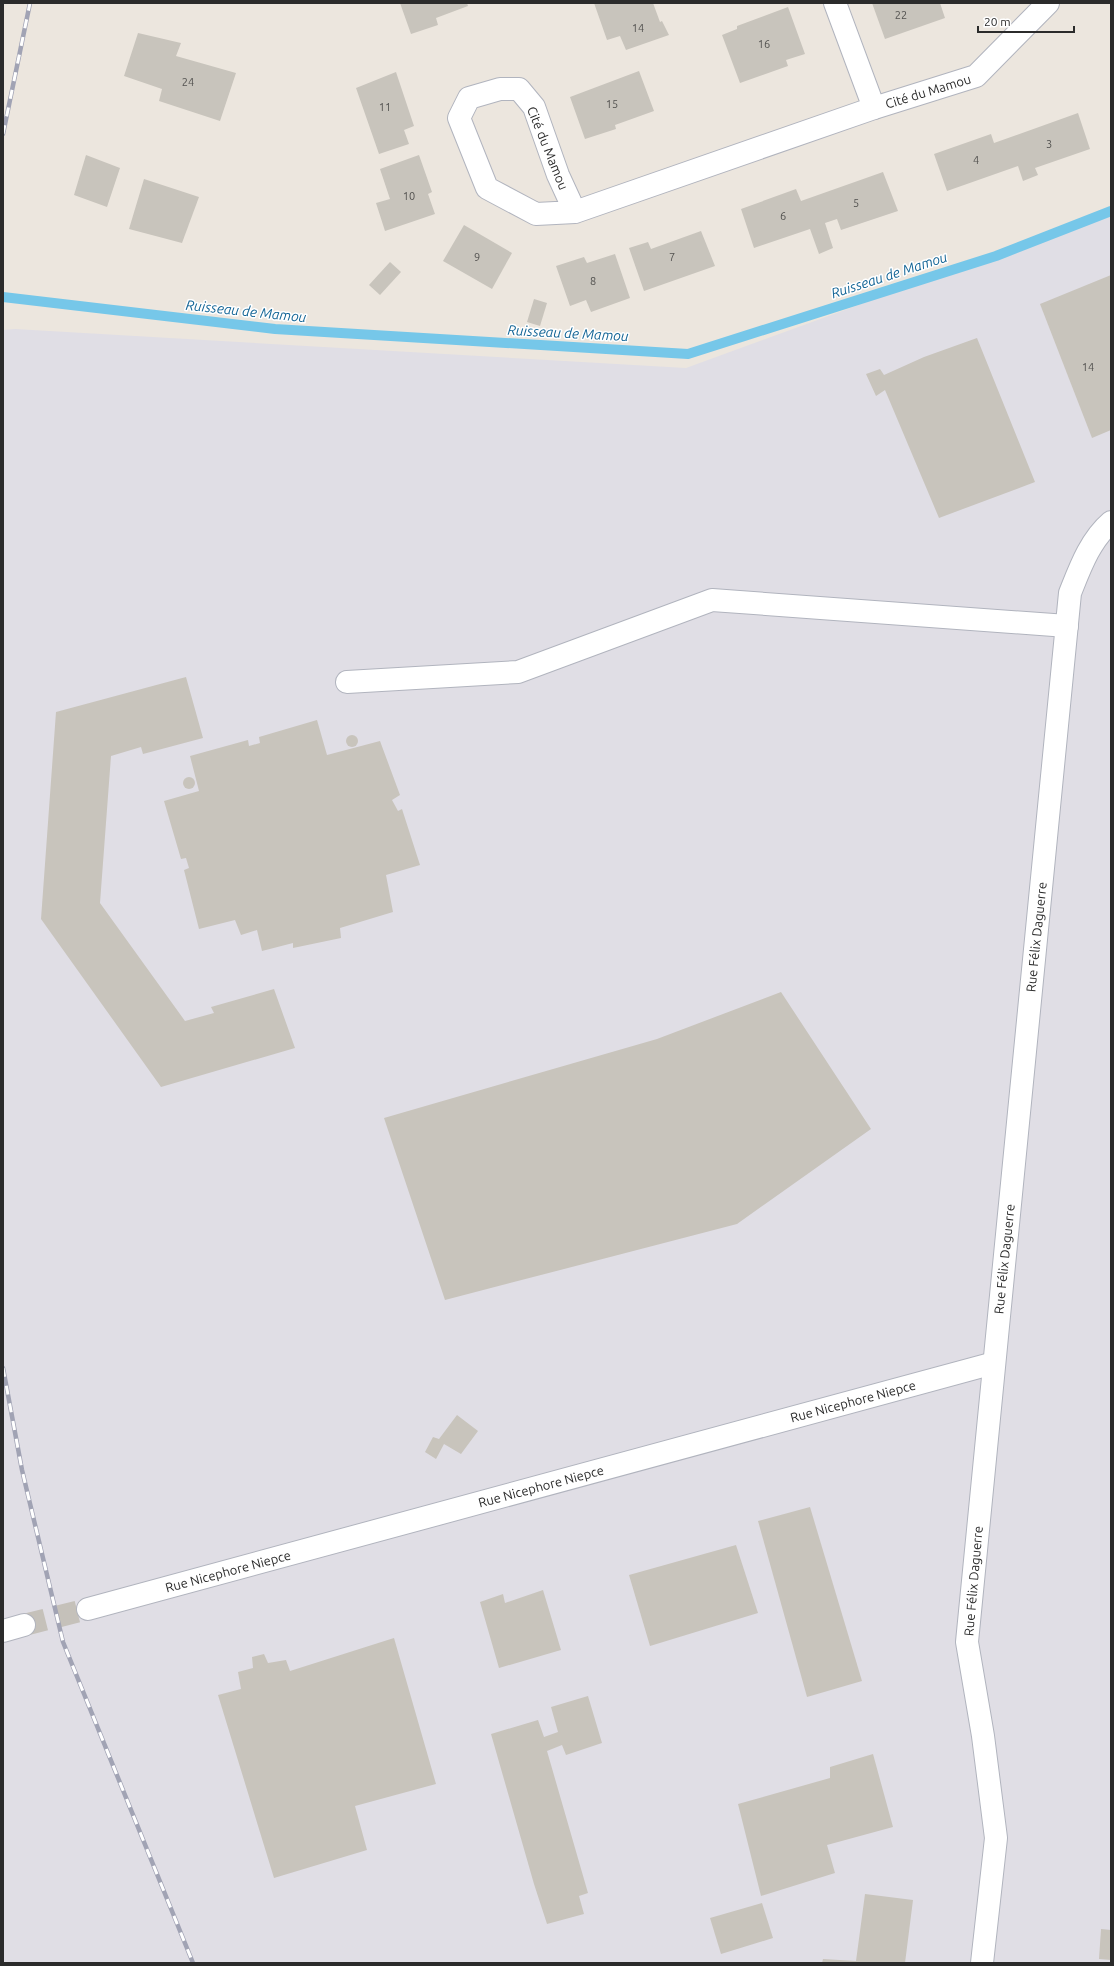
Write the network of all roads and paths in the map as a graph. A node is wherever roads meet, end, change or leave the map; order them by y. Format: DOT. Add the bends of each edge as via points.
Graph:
graph roads {
  1 [pos="835,3"];
  2 [pos="1048,3"];
  3 [pos="874,108"];
  4 [pos="575,212"];
  5 [pos="1111,522"];
  6 [pos="1067,626"];
  7 [pos="347,682"];
  8 [pos="994,1363"];
  9 [pos="88,1609"];
  10 [pos="24,1625"];
  11 [pos="3,1631"];
  12 [pos="982,1963"];
  1 -- 3 [label="street, Cité du Mamou"];
  2 -- 3 [label="street, Cité du Mamou" via="976,76"];
  3 -- 4 [label="street, Cité du Mamou"];
  4 -- 4 [label="street, Cité du Mamou" via="558,175 534,107 518,89 500,89 469,98 459,118 487,188 536,214"];
  5 -- 6 [label="street, Rue Félix Daguerre" via="1105,526 1084,556 1070,593"];
  6 -- 7 [label="street" via="712,600 518,672"];
  6 -- 8 [label="street, Rue Félix Daguerre"];
  8 -- 9 [label="street, Rue Nicephore Niepce"];
  8 -- 12 [label="street, Rue Félix Daguerre" via="967,1642 983,1736 996,1838"];
  10 -- 11 [label="street"];
}
